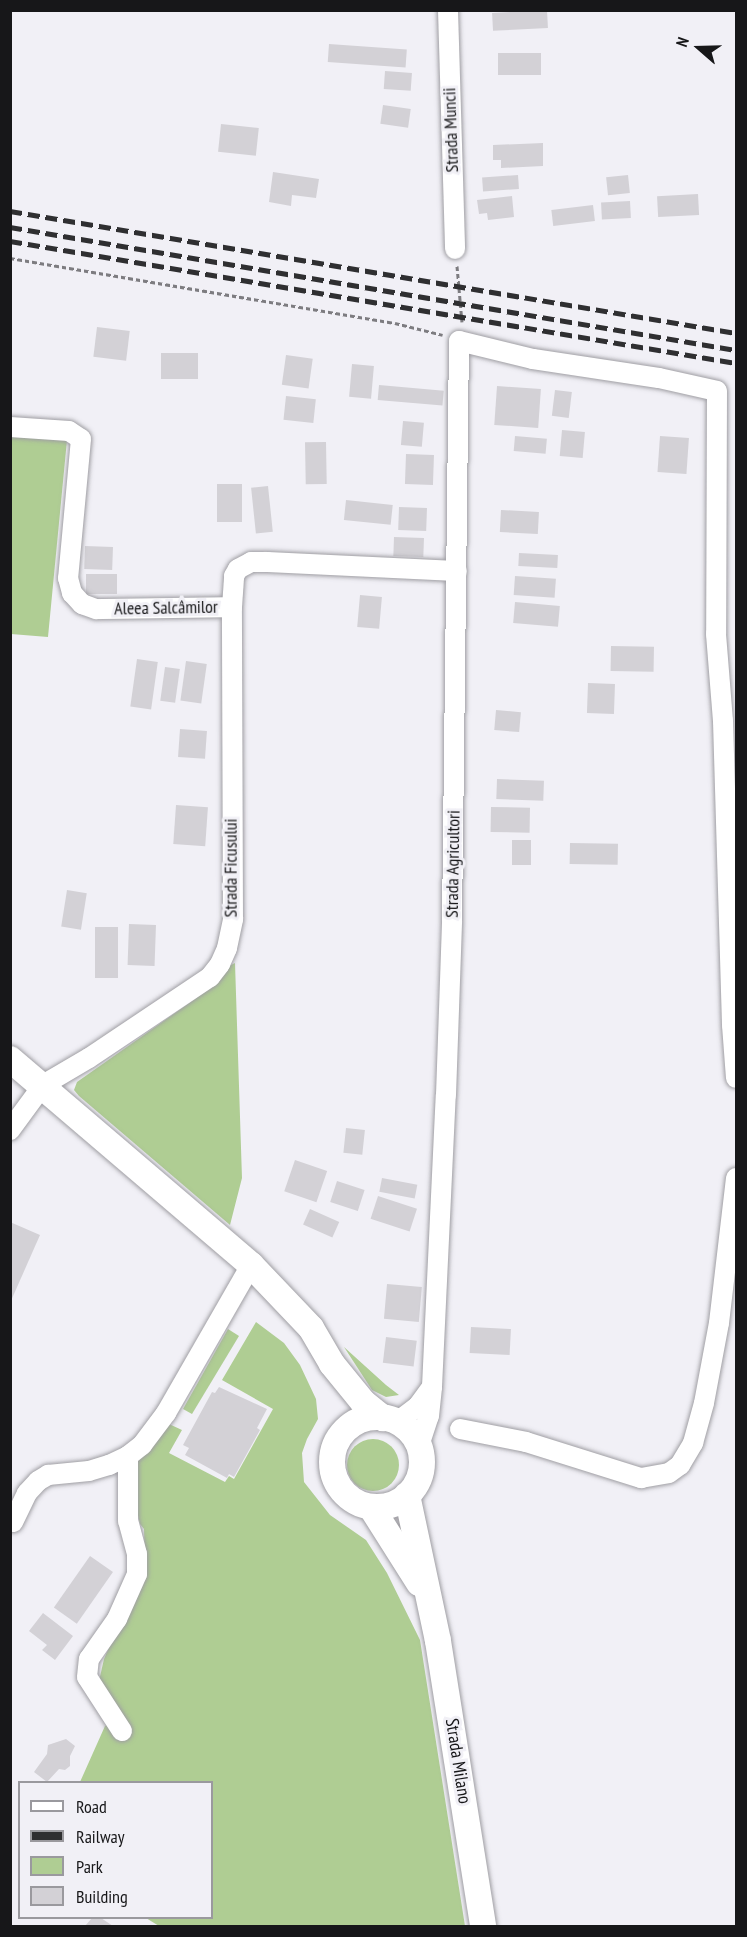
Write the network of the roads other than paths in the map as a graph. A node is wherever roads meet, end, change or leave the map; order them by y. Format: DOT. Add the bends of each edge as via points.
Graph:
graph roads {
  1 [pos="448,10"];
  2 [pos="455,249"];
  3 [pos="10,427"];
  4 [pos="457,571"];
  5 [pos="232,607"];
  6 [pos="10,1059"];
  7 [pos="736,1078"];
  8 [pos="43,1085"];
  9 [pos="10,1130"];
  10 [pos="736,1178"];
  11 [pos="251,1264"];
  12 [pos="332,1364"];
  13 [pos="432,1386"];
  14 [pos="390,1420"];
  15 [pos="460,1429"];
  16 [pos="344,1431"];
  17 [pos="419,1446"];
  18 [pos="128,1456"];
  19 [pos="407,1495"];
  20 [pos="371,1507"];
  21 [pos="13,1522"];
  22 [pos="428,1596"];
  23 [pos="122,1731"];
  24 [pos="483,1926"];
  1 -- 2 [label="street, Strada Muncii"];
  3 -- 5 [label="street, Aleea Salcâmilor" via="69,431 81,439 68,578 72,593 82,604 96,609"];
  4 -- 5 [label="street, Aleea Salcâmilor" via="250,562 234,576"];
  4 -- 7 [label="street, Strada Agricultori" via="459,341 533,359 717,391 716,634 723,721"];
  4 -- 13 [label="street, Strada Agricultori" via="452,921"];
  5 -- 8 [label="street, Strada Ficusului" via="233,919 227,948 210,977"];
  6 -- 8 [label="main road"];
  8 -- 9 [label="street, Strada Ficusului"];
  8 -- 11 [label="main road"];
  10 -- 15 [label="street" via="719,1323 704,1403 693,1443 680,1465 669,1473 641,1478 526,1442"];
  11 -- 12 [label="main road" via="311,1328"];
  11 -- 18 [label="street" via="160,1421"];
  12 -- 14 [label="main road" via="363,1402"];
  12 -- 16 [label="main road"];
  13 -- 14 [label="street" via="411,1413"];
  13 -- 17 [label="street, Strada Agricultori" via="429,1416"];
  14 -- 16 [label="main road" via="360,1421"];
  14 -- 17 [label="main road" via="410,1432"];
  16 -- 20 [label="main road" via="334,1447 333,1474 347,1496"];
  17 -- 19 [label="main road" via="421,1472"];
  18 -- 21 [label="street" via="89,1471 48,1475 27,1493"];
  18 -- 23 [label="street" via="128,1521 138,1554 137,1574 117,1619 89,1659 87,1677"];
  19 -- 20 [label="main road" via="384,1507"];
  19 -- 22 [label="main road, Strada Milano"];
  20 -- 22 [label="main road, Strada Milano"];
  22 -- 24 [label="main road, Strada Milano" via="455,1738"];
}
